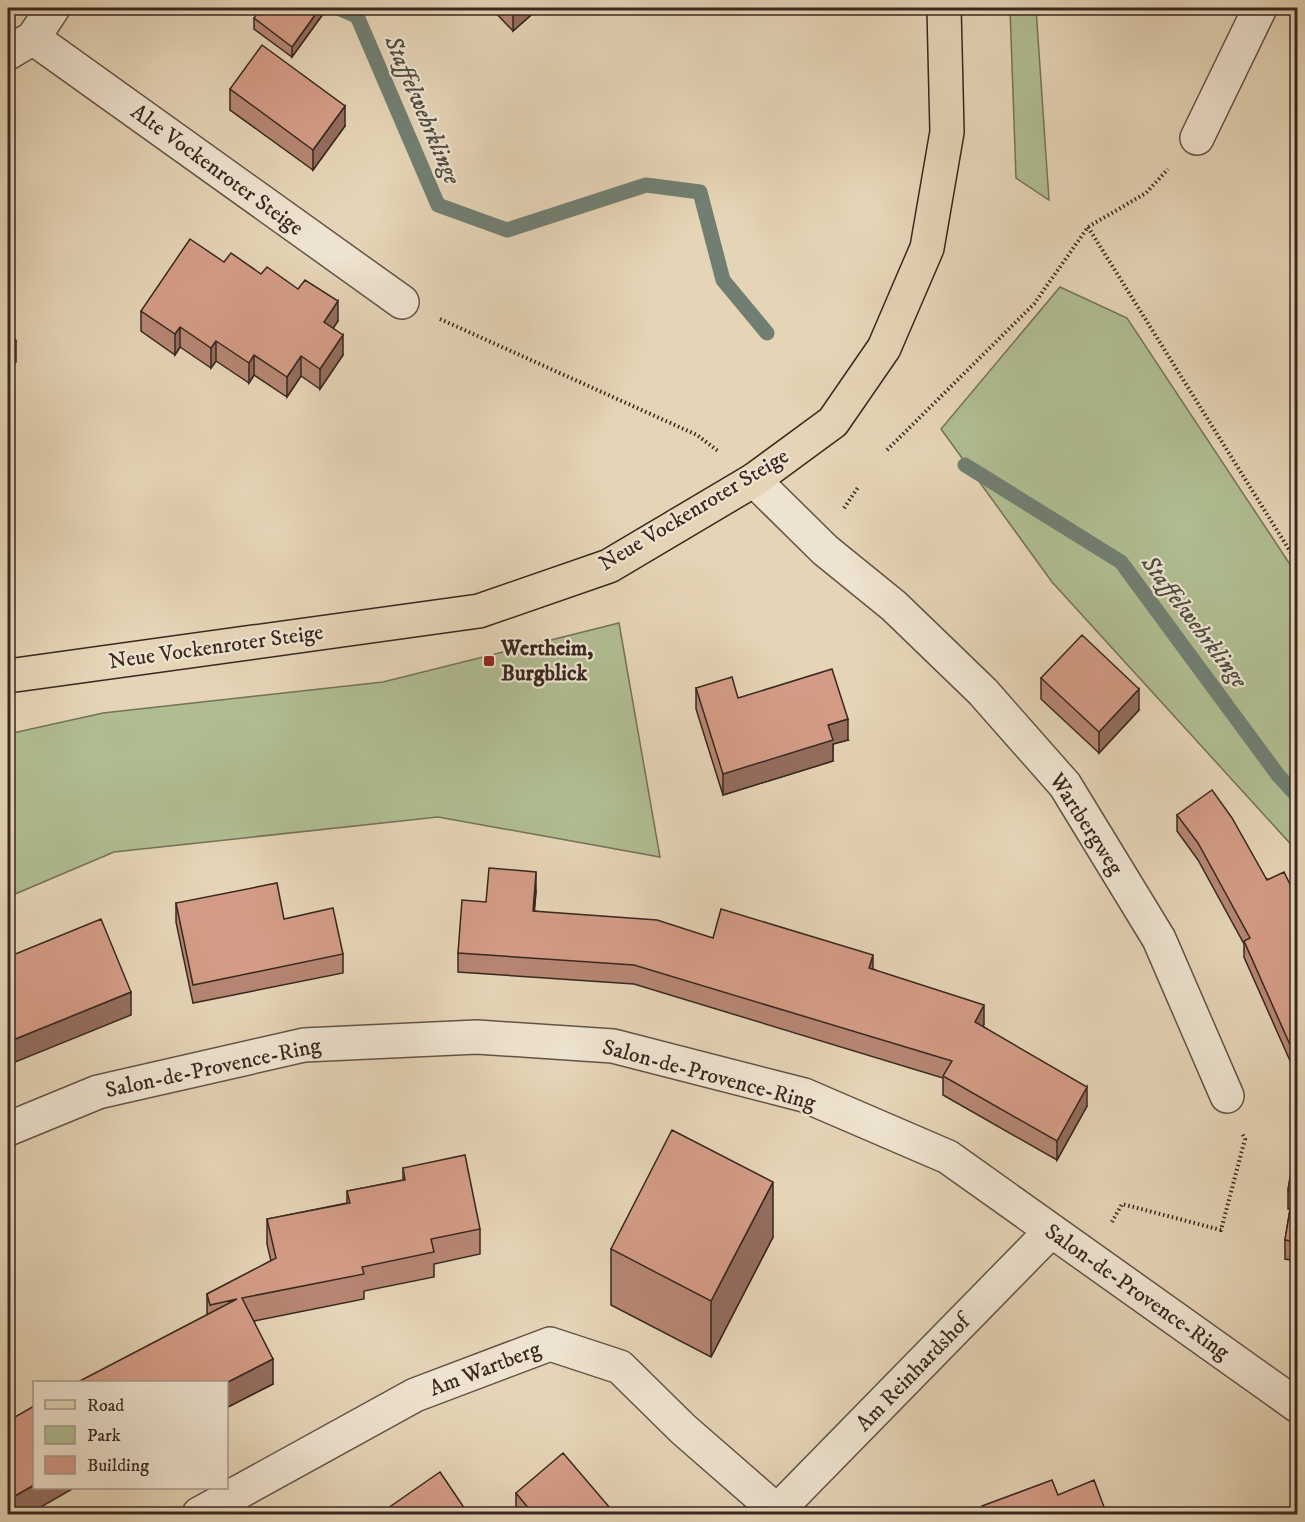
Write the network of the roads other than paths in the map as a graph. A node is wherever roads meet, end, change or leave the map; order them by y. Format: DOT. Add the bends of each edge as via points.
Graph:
graph roads {
  1 [pos="53,8"];
  2 [pos="944,8"];
  3 [pos="1260,8"];
  4 [pos="20,45"];
  5 [pos="1197,138"];
  6 [pos="402,302"];
  7 [pos="754,480"];
  8 [pos="8,676"];
  9 [pos="1227,1096"];
  10 [pos="8,1130"];
  11 [pos="1051,1231"];
  12 [pos="1298,1406"];
  13 [pos="776,1513"];
  14 [pos="199,1515"];
  1 -- 4 [label="street, Alte Vockenroter Steige"];
  2 -- 7 [label="main road, Neue Vockenroter Steige" via="947,132 927,248 884,348 833,422"];
  3 -- 5 [label="street"];
  4 -- 6 [label="street, Alte Vockenroter Steige"];
  7 -- 8 [label="main road, Neue Vockenroter Steige" via="609,566 479,611"];
  7 -- 9 [label="street, Wartbergweg" via="825,550 894,606 983,692 1065,785 1159,939"];
  10 -- 11 [label="street, Salon-de-Provence-Ring" via="98,1092 304,1045 477,1037 613,1046 814,1100 948,1157"];
  11 -- 12 [label="street, Salon-de-Provence-Ring"];
  11 -- 13 [label="street, Am Reinhardshof"];
  13 -- 14 [label="street, Am Wartberg" via="620,1367 550,1344 415,1395"];
}
